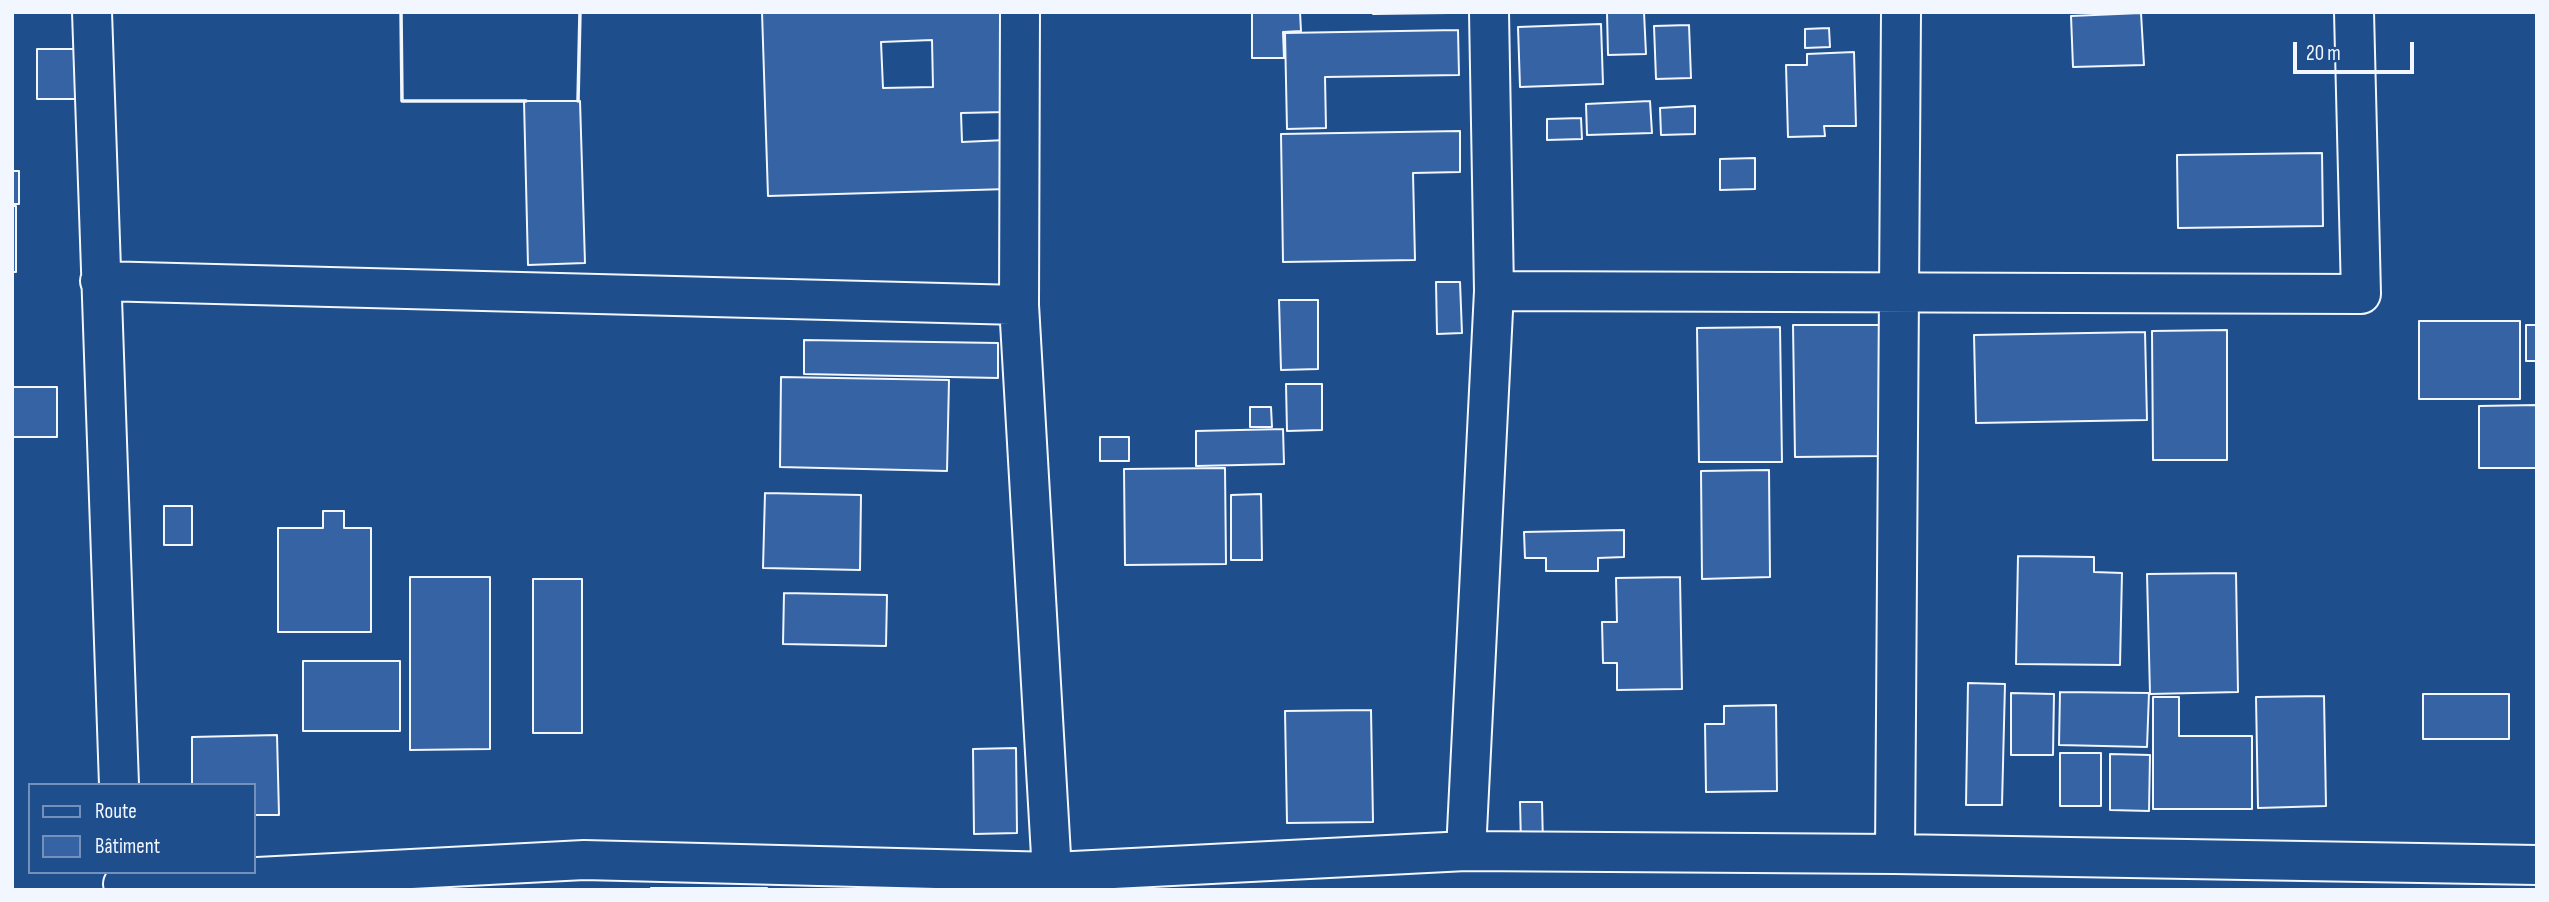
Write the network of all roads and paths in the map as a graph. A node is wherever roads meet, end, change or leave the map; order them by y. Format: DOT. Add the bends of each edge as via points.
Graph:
graph roads {
  1 [pos="92,12"];
  2 [pos="1020,12"];
  3 [pos="1489,12"];
  4 [pos="1901,12"];
  5 [pos="2354,12"];
  6 [pos="100,281"];
  7 [pos="1494,291"];
  8 [pos="1899,291"];
  9 [pos="1019,305"];
  10 [pos="119,783"];
  11 [pos="1466,851"];
  12 [pos="1895,853"];
  13 [pos="2537,865"];
  14 [pos="584,875"];
  15 [pos="1053,881"];
  16 [pos="122,882"];
  1 -- 6 [label="street"];
  2 -- 9 [label="street"];
  3 -- 7 [label="street"];
  4 -- 8 [label="street"];
  5 -- 8 [label="street" via="2361,294"];
  6 -- 9 [label="street"];
  6 -- 10 [label="street"];
  7 -- 8 [label="street"];
  7 -- 11 [label="street"];
  8 -- 12 [label="street"];
  9 -- 15 [label="street"];
  11 -- 12 [label="street"];
  11 -- 15 [label="street"];
  12 -- 13 [label="street"];
  14 -- 15 [label="street"];
  14 -- 16 [label="street"];
}
